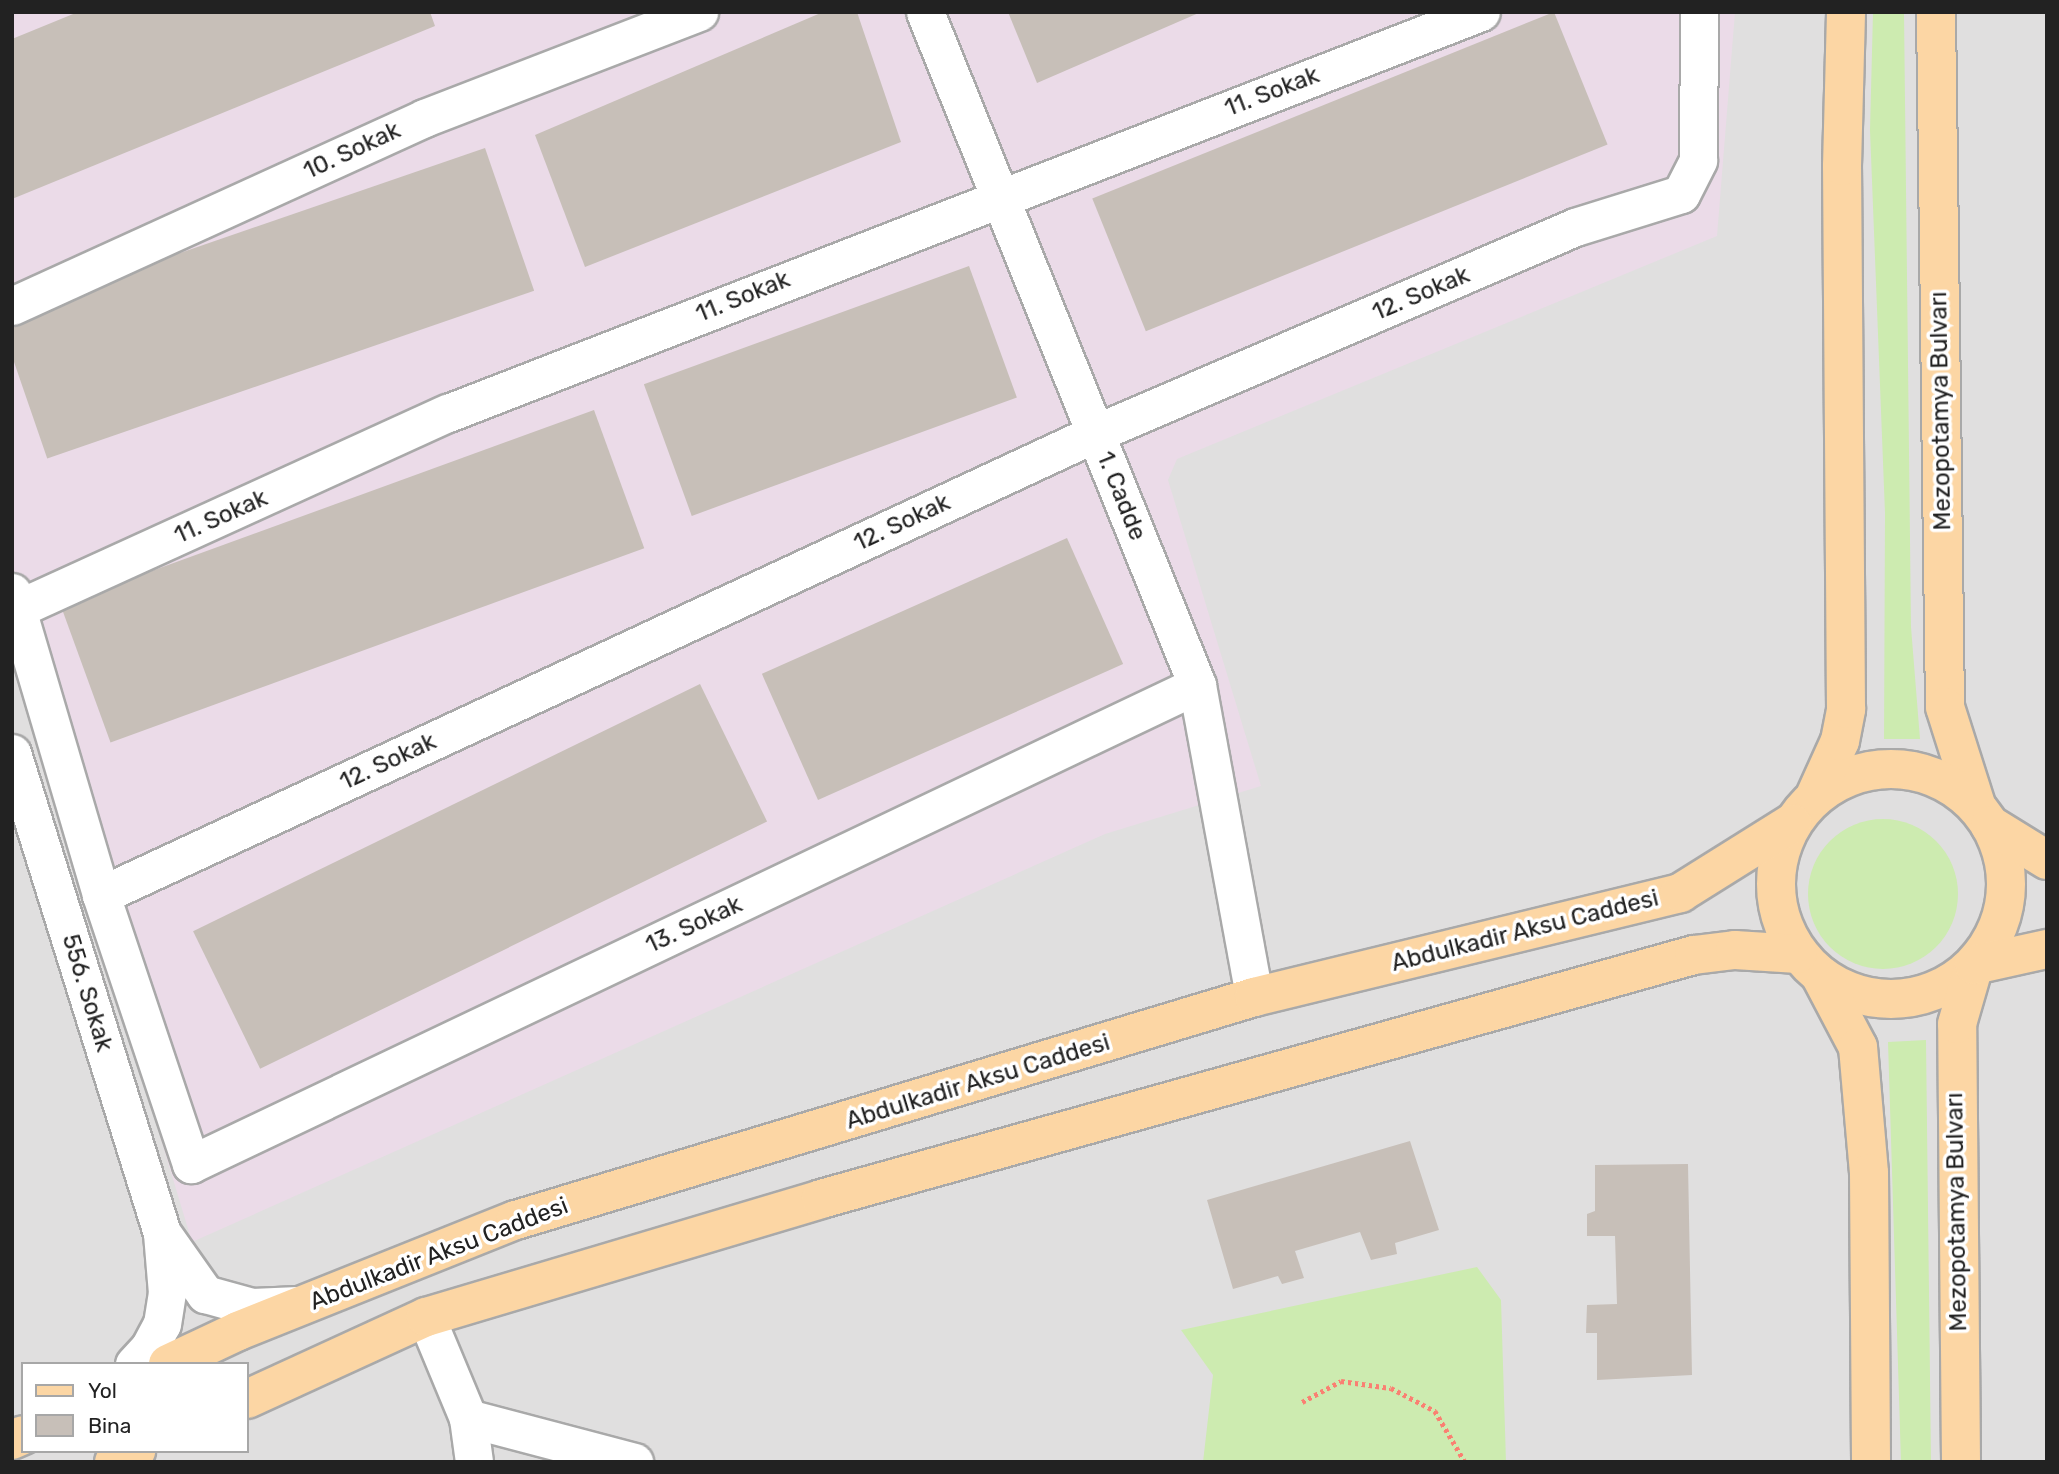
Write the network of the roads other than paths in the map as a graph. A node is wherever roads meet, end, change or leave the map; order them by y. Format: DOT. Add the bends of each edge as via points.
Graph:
graph roads {
  1 [pos="699,12"];
  2 [pos="925,12"];
  3 [pos="1481,12"];
  4 [pos="1699,12"];
  5 [pos="1846,12"];
  6 [pos="1936,12"];
  7 [pos="999,196"];
  8 [pos="12,306"];
  9 [pos="1096,433"];
  10 [pos="15,601"];
  11 [pos="1197,685"];
  12 [pos="12,753"];
  13 [pos="1803,809"];
  14 [pos="1983,815"];
  15 [pos="2047,860"];
  16 [pos="101,895"];
  17 [pos="2047,949"];
  18 [pos="1809,965"];
  19 [pos="1974,965"];
  20 [pos="1254,997"];
  21 [pos="162,1233"];
  22 [pos="303,1305"];
  23 [pos="426,1317"];
  24 [pos="136,1362"];
  25 [pos="174,1362"];
  26 [pos="248,1399"];
  27 [pos="468,1418"];
  28 [pos="132,1453"];
  29 [pos="114,1462"];
  30 [pos="474,1462"];
  31 [pos="634,1462"];
  32 [pos="1871,1462"];
  33 [pos="1961,1462"];
  1 -- 8 [label="street, 10. Sokak" via="425,118"];
  2 -- 7 [label="street, 1. Cadde"];
  3 -- 7 [label="street, 11. Sokak"];
  4 -- 9 [label="street, 12. Sokak" via="1698,160 1681,194 1575,227"];
  5 -- 13 [label="main road" via="1842,166 1846,709 1840,741"];
  6 -- 14 [label="main road, Mezopotamya Bulvarı" via="1945,707"];
  7 -- 9 [label="street, 1. Cadde"];
  7 -- 10 [label="street, 11. Sokak" via="448,413"];
  9 -- 11 [label="street, 1. Cadde"];
  9 -- 16 [label="street, 12. Sokak"];
  10 -- 16 [label="street"];
  11 -- 16 [label="street, 13. Sokak" via="191,1164"];
  11 -- 20 [label="street, 1. Cadde"];
  12 -- 21 [label="street, 556. Sokak"];
  13 -- 14 [label="main road" via="1845,777 1879,768 1914,770 1948,783"];
  13 -- 18 [label="main road" via="1780,848 1775,875 1779,912"];
  13 -- 20 [label="main road, Abdulkadir Aksu Caddesi" via="1680,894"];
  14 -- 15 [label="main road"];
  14 -- 19 [label="main road" via="2002,853 2007,882 1996,931"];
  17 -- 19 [label="main road"];
  18 -- 19 [label="main road" via="1849,992 1893,998 1916,997 1947,985"];
  18 -- 23 [label="main road" via="1735,950 1694,955 821,1199"];
  18 -- 32 [label="main road" via="1858,1047 1869,1173"];
  19 -- 33 [label="main road, Mezopotamya Bulvarı" via="1957,1024 1954,1062"];
  20 -- 22 [label="main road, Abdulkadir Aksu Caddesi" via="516,1220"];
  21 -- 22 [label="street" via="205,1294 252,1307"];
  21 -- 24 [label="street" via="167,1293 162,1324"];
  22 -- 25 [label="main road, Abdulkadir Aksu Caddesi"];
  23 -- 26 [label="main road"];
  23 -- 27 [label="street"];
  27 -- 30 [label="street"];
  27 -- 31 [label="street"];
  28 -- 29 [label="main road"];
}
